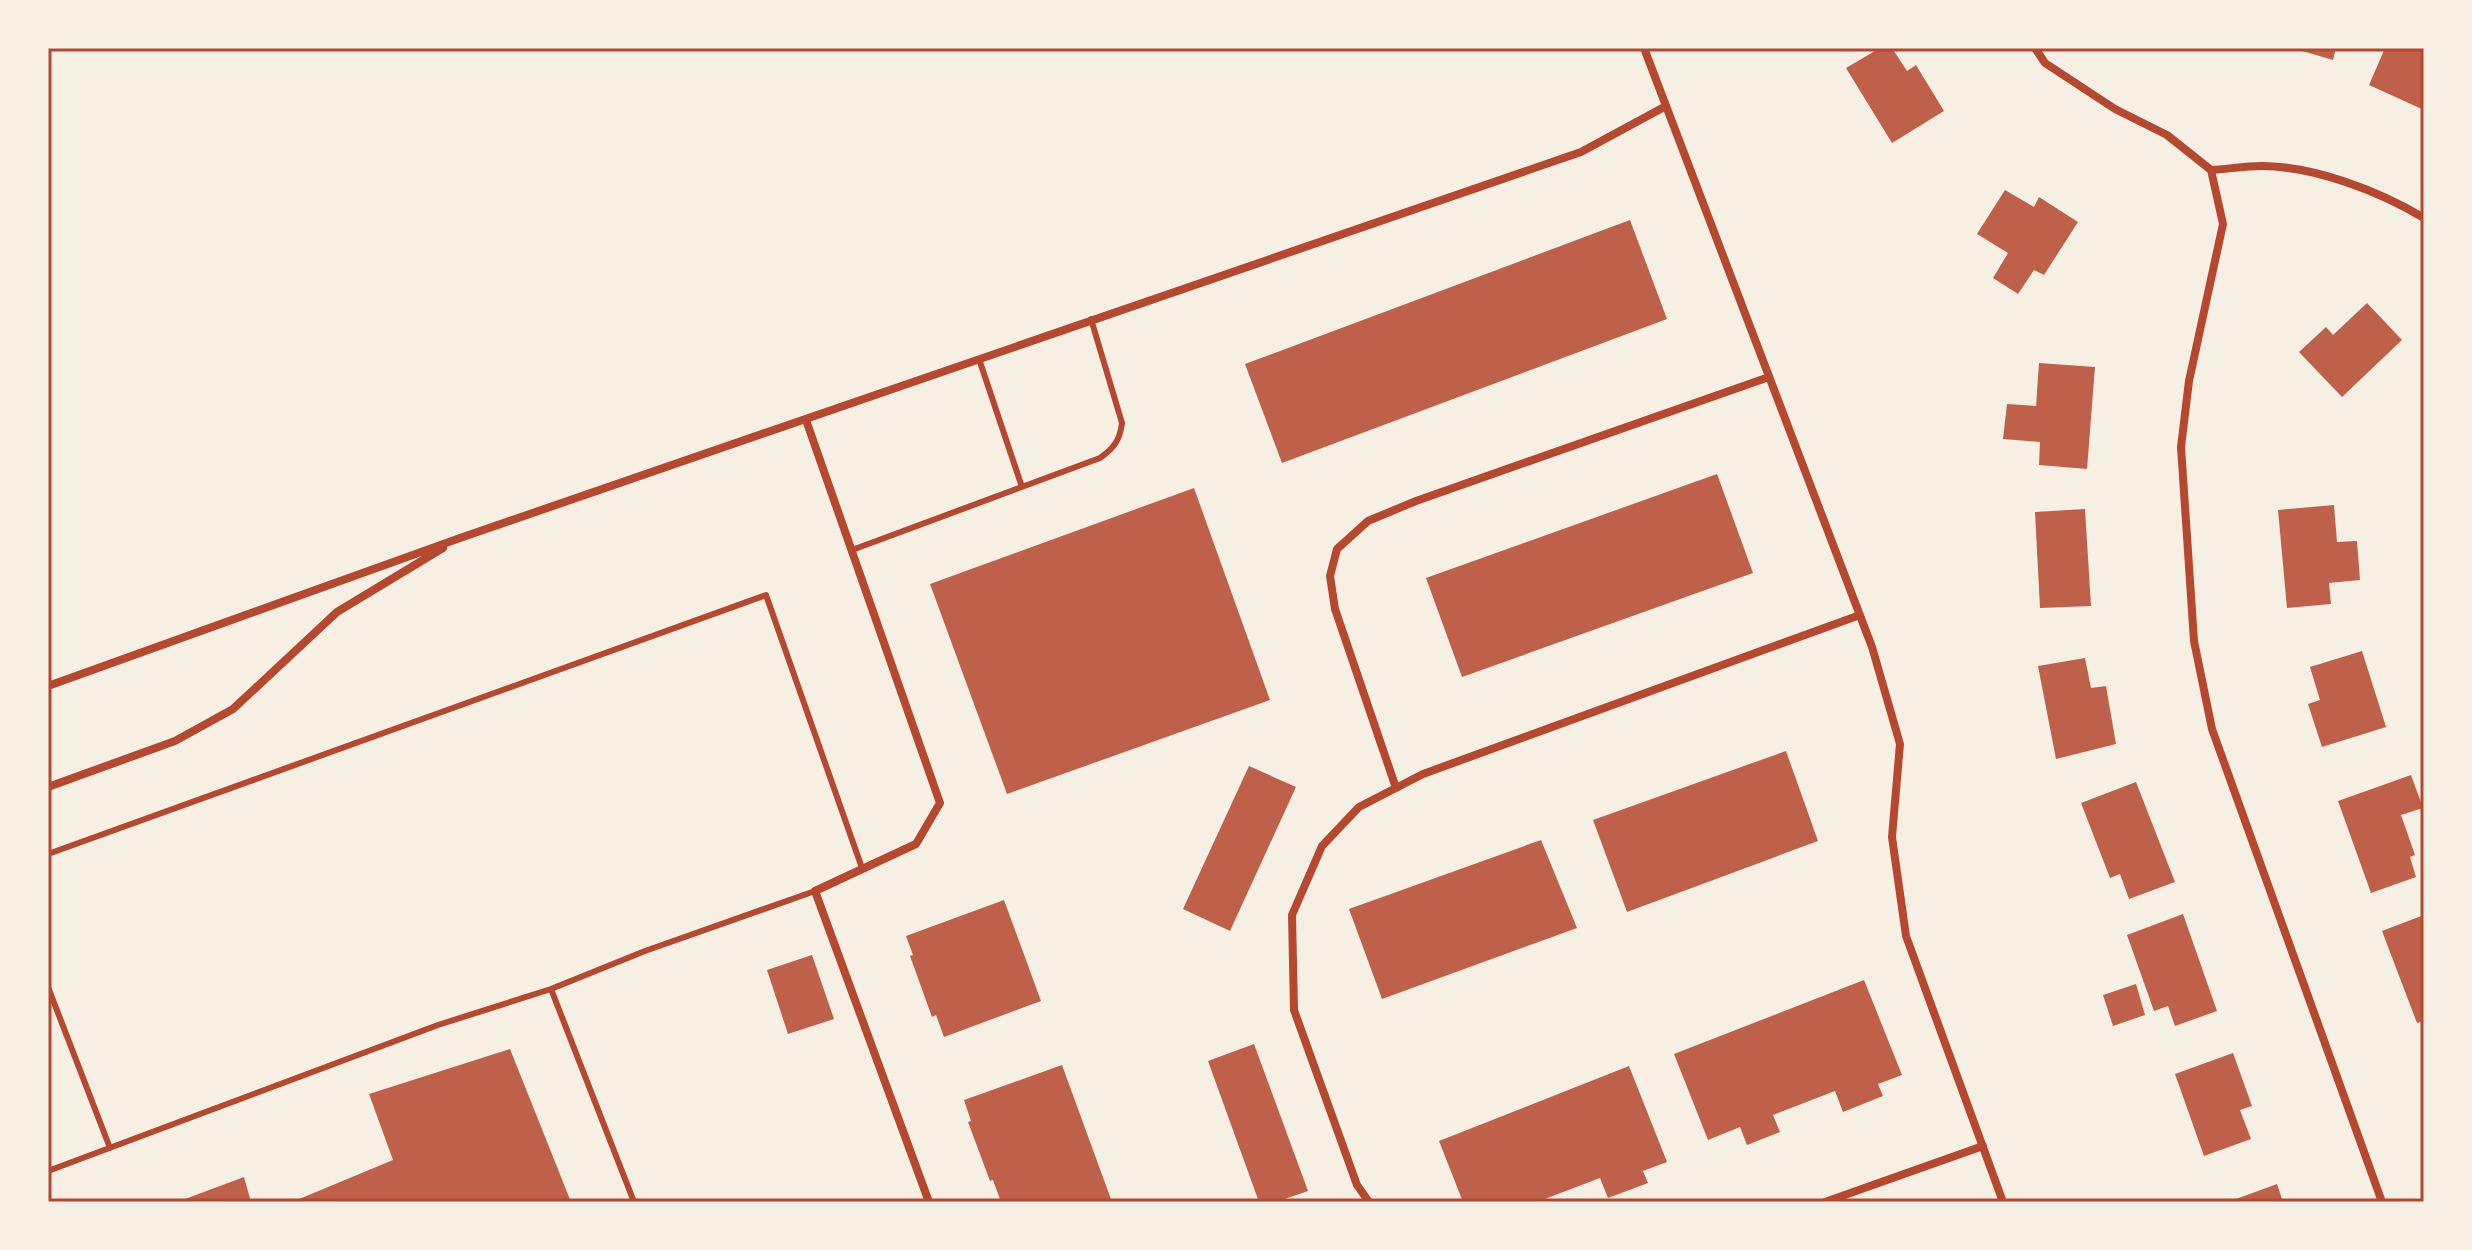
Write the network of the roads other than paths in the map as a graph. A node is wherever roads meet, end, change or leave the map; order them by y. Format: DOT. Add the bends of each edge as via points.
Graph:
graph roads {
  1 [pos="1644,48"];
  2 [pos="2035,48"];
  3 [pos="1666,106"];
  4 [pos="2211,170"];
  5 [pos="2424,218"];
  6 [pos="1091,319"];
  7 [pos="979,359"];
  8 [pos="1769,377"];
  9 [pos="806,420"];
  10 [pos="1022,487"];
  11 [pos="460,538"];
  12 [pos="852,550"];
  13 [pos="1860,615"];
  14 [pos="48,686"];
  15 [pos="48,787"];
  16 [pos="1396,788"];
  17 [pos="48,854"];
  18 [pos="862,868"];
  19 [pos="815,891"];
  20 [pos="48,987"];
  21 [pos="551,989"];
  22 [pos="1983,1146"];
  23 [pos="110,1148"];
  24 [pos="48,1171"];
  25 [pos="634,1202"];
  26 [pos="929,1202"];
  27 [pos="1369,1202"];
  28 [pos="1825,1202"];
  29 [pos="2003,1202"];
  30 [pos="2382,1202"];
  1 -- 3 [label="street"];
  2 -- 4 [label="street" via="2045,63 2115,109 2167,135"];
  3 -- 6 [label="street" via="1581,152"];
  3 -- 8 [label="street"];
  4 -- 5 [label="street" via="2262,166 2329,176"];
  4 -- 30 [label="street" via="2223,224 2189,381 2181,447 2194,641 2212,729"];
  6 -- 7 [label="street"];
  6 -- 10 [label="lane" via="1122,423 1121,437 1100,458"];
  7 -- 9 [label="street"];
  7 -- 10 [label="lane"];
  8 -- 13 [label="street"];
  8 -- 16 [label="street" via="1416,501 1368,521 1337,549 1330,576 1335,609"];
  9 -- 11 [label="street"];
  9 -- 12 [label="street"];
  10 -- 12 [label="lane"];
  11 -- 14 [label="street"];
  11 -- 15 [label="street" via="337,612 233,709 175,741"];
  12 -- 18 [label="street" via="940,803 916,844"];
  13 -- 16 [label="street"];
  13 -- 22 [label="street" via="1900,744 1892,837 1906,936"];
  16 -- 27 [label="street" via="1359,807 1322,846 1292,915 1294,1010 1357,1185"];
  17 -- 18 [label="lane" via="766,595"];
  18 -- 19 [label="street"];
  19 -- 21 [label="lane"];
  19 -- 26 [label="street"];
  20 -- 23 [label="lane"];
  21 -- 23 [label="lane" via="438,1025"];
  21 -- 25 [label="lane"];
  22 -- 28 [label="street"];
  22 -- 29 [label="street"];
  23 -- 24 [label="lane"];
}
